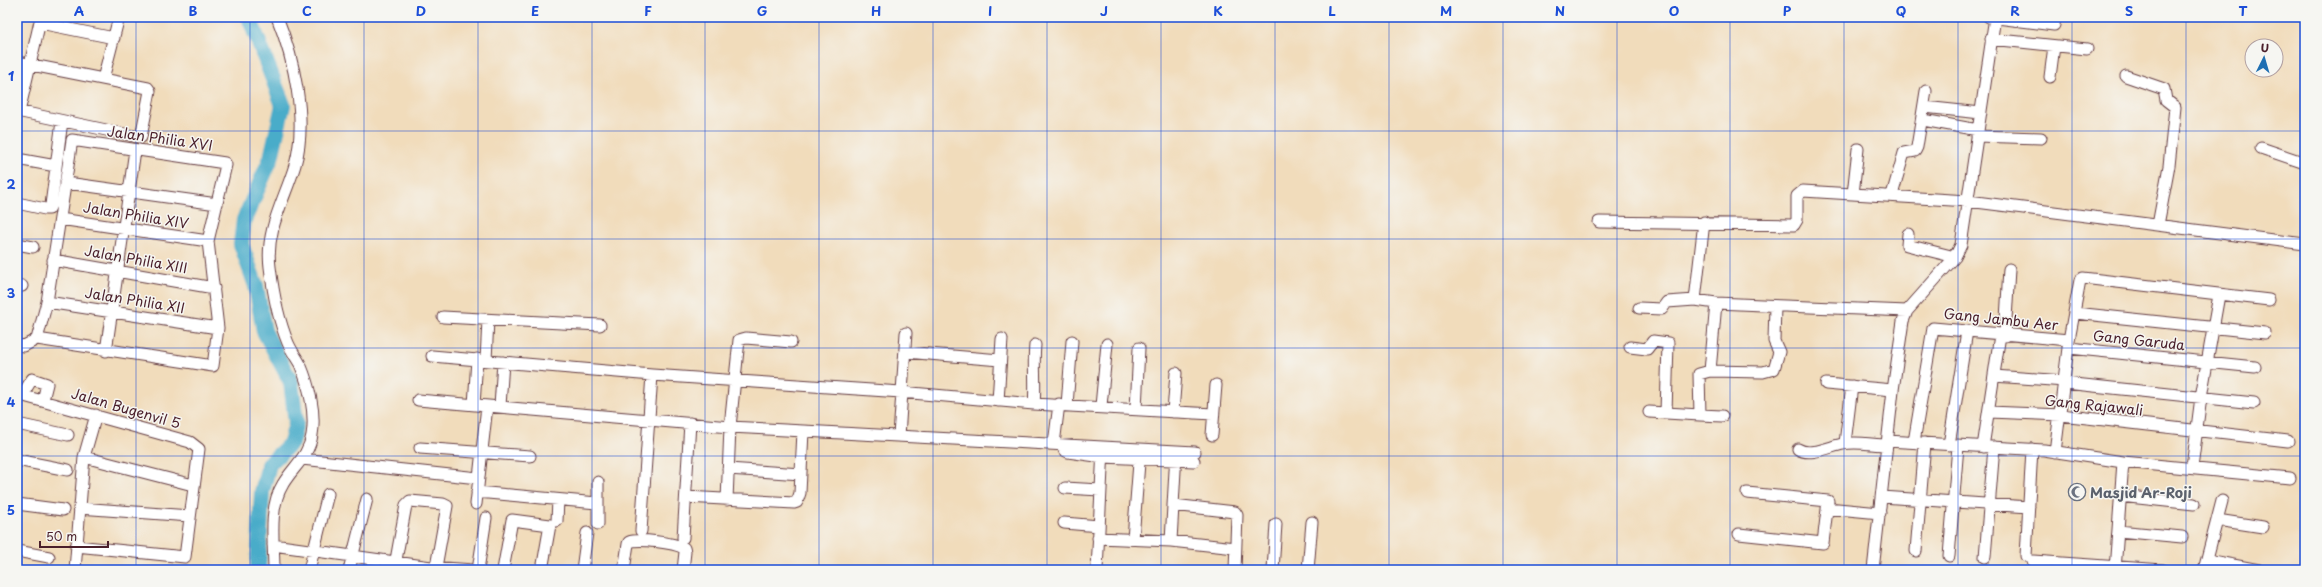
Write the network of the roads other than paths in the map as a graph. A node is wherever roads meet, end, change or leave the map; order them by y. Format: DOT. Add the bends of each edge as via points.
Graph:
graph roads {
  1 [pos="119,17"];
  2 [pos="276,17"];
  3 [pos="1993,17"];
  4 [pos="2055,17"];
  5 [pos="2020,19"];
  6 [pos="41,20"];
  7 [pos="114,38"];
  8 [pos="1991,40"];
  9 [pos="2054,46"];
  10 [pos="2087,49"];
  11 [pos="17,62"];
  12 [pos="30,64"];
  13 [pos="2126,76"];
  14 [pos="2050,77"];
  15 [pos="103,79"];
  16 [pos="1926,91"];
  17 [pos="1924,107"];
  18 [pos="18,111"];
  19 [pos="1980,113"];
  20 [pos="1923,120"];
  21 [pos="62,122"];
  22 [pos="1977,133"];
  23 [pos="2041,138"];
  24 [pos="2261,148"];
  25 [pos="1858,149"];
  26 [pos="135,150"];
  27 [pos="17,159"];
  28 [pos="2305,163"];
  29 [pos="56,166"];
  30 [pos="67,183"];
  31 [pos="129,193"];
  32 [pos="1853,194"];
  33 [pos="1892,195"];
  34 [pos="1968,201"];
  35 [pos="17,203"];
  36 [pos="217,204"];
  37 [pos="60,218"];
  38 [pos="1599,222"];
  39 [pos="1704,222"];
  40 [pos="2158,225"];
  41 [pos="124,228"];
  42 [pos="1908,234"];
  43 [pos="208,241"];
  44 [pos="17,244"];
  45 [pos="2305,244"];
  46 [pos="33,247"];
  47 [pos="1954,257"];
  48 [pos="53,260"];
  49 [pos="2009,269"];
  50 [pos="117,270"];
  51 [pos="214,288"];
  52 [pos="2219,295"];
  53 [pos="1695,300"];
  54 [pos="2269,300"];
  55 [pos="47,302"];
  56 [pos="1716,303"];
  57 [pos="1775,306"];
  58 [pos="1639,308"];
  59 [pos="112,310"];
  60 [pos="1907,311"];
  61 [pos="2075,313"];
  62 [pos="443,317"];
  63 [pos="488,320"];
  64 [pos="600,325"];
  65 [pos="2213,327"];
  66 [pos="218,328"];
  67 [pos="1967,331"];
  68 [pos="906,333"];
  69 [pos="2265,333"];
  70 [pos="2002,336"];
  71 [pos="37,339"];
  72 [pos="1002,339"];
  73 [pos="1072,340"];
  74 [pos="791,342"];
  75 [pos="1107,344"];
  76 [pos="2069,344"];
  77 [pos="17,345"];
  78 [pos="1035,345"];
  79 [pos="1630,347"];
  80 [pos="1140,348"];
  81 [pos="106,351"];
  82 [pos="905,352"];
  83 [pos="432,356"];
  84 [pos="482,360"];
  85 [pos="1000,360"];
  86 [pos="503,362"];
  87 [pos="2206,362"];
  88 [pos="2255,367"];
  89 [pos="1710,371"];
  90 [pos="1176,373"];
  91 [pos="652,376"];
  92 [pos="1994,376"];
  93 [pos="734,380"];
  94 [pos="2065,382"];
  95 [pos="1826,384"];
  96 [pos="1216,385"];
  97 [pos="1852,386"];
  98 [pos="1893,390"];
  99 [pos="901,392"];
  100 [pos="2201,397"];
  101 [pos="43,400"];
  102 [pos="418,400"];
  103 [pos="998,401"];
  104 [pos="2254,403"];
  105 [pos="474,404"];
  106 [pos="1034,404"];
  107 [pos="1063,404"];
  108 [pos="487,406"];
  109 [pos="500,406"];
  110 [pos="1101,406"];
  111 [pos="1136,409"];
  112 [pos="1173,412"];
  113 [pos="1649,412"];
  114 [pos="1989,412"];
  115 [pos="1666,413"];
  116 [pos="1214,414"];
  117 [pos="96,415"];
  118 [pos="1700,415"];
  119 [pos="2060,415"];
  120 [pos="1722,416"];
  121 [pos="649,419"];
  122 [pos="690,423"];
  123 [pos="17,424"];
  124 [pos="730,427"];
  125 [pos="803,431"];
  126 [pos="2196,432"];
  127 [pos="68,435"];
  128 [pos="1212,435"];
  129 [pos="899,436"];
  130 [pos="2288,441"];
  131 [pos="1845,443"];
  132 [pos="1887,443"];
  133 [pos="1920,443"];
  134 [pos="1059,445"];
  135 [pos="1953,445"];
  136 [pos="1988,447"];
  137 [pos="420,448"];
  138 [pos="1798,449"];
  139 [pos="2032,450"];
  140 [pos="481,451"];
  141 [pos="1103,452"];
  142 [pos="2055,452"];
  143 [pos="1140,453"];
  144 [pos="1176,455"];
  145 [pos="530,456"];
  146 [pos="84,457"];
  147 [pos="1194,457"];
  148 [pos="302,459"];
  149 [pos="17,460"];
  150 [pos="2123,462"];
  151 [pos="2192,467"];
  152 [pos="728,469"];
  153 [pos="68,470"];
  154 [pos="801,474"];
  155 [pos="478,478"];
  156 [pos="2290,478"];
  157 [pos="598,482"];
  158 [pos="192,484"];
  159 [pos="1066,488"];
  160 [pos="1100,490"];
  161 [pos="477,492"];
  162 [pos="1747,493"];
  163 [pos="328,494"];
  164 [pos="2120,496"];
  165 [pos="686,497"];
  166 [pos="1882,497"];
  167 [pos="367,499"];
  168 [pos="558,500"];
  169 [pos="727,500"];
  170 [pos="1920,500"];
  171 [pos="2222,501"];
  172 [pos="1953,502"];
  173 [pos="597,503"];
  174 [pos="17,504"];
  175 [pos="476,504"];
  176 [pos="1989,504"];
  177 [pos="2194,504"];
  178 [pos="1173,505"];
  179 [pos="2029,507"];
  180 [pos="79,508"];
  181 [pos="1827,508"];
  182 [pos="63,510"];
  183 [pos="1880,513"];
  184 [pos="190,516"];
  185 [pos="486,518"];
  186 [pos="2217,520"];
  187 [pos="557,521"];
  188 [pos="1312,522"];
  189 [pos="1064,523"];
  190 [pos="598,524"];
  191 [pos="1276,524"];
  192 [pos="1099,526"];
  193 [pos="2263,527"];
  194 [pos="641,531"];
  195 [pos="2118,531"];
  196 [pos="587,533"];
  197 [pos="1739,534"];
  198 [pos="2182,537"];
  199 [pos="683,538"];
  200 [pos="1098,538"];
  201 [pos="1132,540"];
  202 [pos="1171,542"];
  203 [pos="273,545"];
  204 [pos="76,546"];
  205 [pos="1235,548"];
  206 [pos="17,551"];
  207 [pos="314,551"];
  208 [pos="1916,551"];
  209 [pos="352,556"];
  210 [pos="1949,556"];
  211 [pos="49,557"];
  212 [pos="1985,557"];
  213 [pos="396,560"];
  214 [pos="2205,565"];
  215 [pos="433,568"];
  216 [pos="2116,568"];
  217 [pos="75,570"];
  218 [pos="274,570"];
  219 [pos="309,570"];
  220 [pos="349,570"];
  221 [pos="474,570"];
  222 [pos="478,570"];
  223 [pos="503,570"];
  224 [pos="542,570"];
  225 [pos="582,570"];
  226 [pos="624,570"];
  227 [pos="683,570"];
  228 [pos="1097,570"];
  229 [pos="1235,570"];
  230 [pos="1273,570"];
  231 [pos="1308,570"];
  232 [pos="1873,570"];
  233 [pos="2163,570"];
  234 [pos="2259,570"];
  1 -- 7 [label="street"];
  2 -- 148 [label="street" via="285,39 300,121 295,165 279,204 271,235 269,265 274,296 308,389 313,416 309,448"];
  3 -- 5 [label="street"];
  3 -- 8 [label="street"];
  4 -- 5 [label="street" via="2054,25"];
  6 -- 7 [label="street"];
  6 -- 12 [label="street"];
  7 -- 15 [label="street"];
  8 -- 9 [label="street"];
  8 -- 19 [label="street"];
  9 -- 10 [label="street"];
  9 -- 14 [label="street"];
  11 -- 12 [label="street"];
  12 -- 15 [label="street"];
  12 -- 18 [label="street"];
  13 -- 40 [label="street" via="2164,89 2166,100 2175,106 2169,166"];
  15 -- 21 [label="street" via="149,89 141,137"];
  16 -- 17 [label="street"];
  17 -- 19 [label="street"];
  17 -- 20 [label="street"];
  18 -- 21 [label="street"];
  19 -- 22 [label="street"];
  20 -- 22 [label="street"];
  20 -- 33 [label="street" via="1918,148 1915,152 1904,153"];
  21 -- 29 [label="street"];
  22 -- 23 [label="street"];
  22 -- 34 [label="street"];
  24 -- 28 [label="street"];
  25 -- 32 [label="street"];
  26 -- 30 [label="street, Jalan Philia XVI" via="72,140"];
  26 -- 31 [label="street"];
  26 -- 36 [label="street, Jalan Philia XVI" via="225,163"];
  27 -- 29 [label="street"];
  29 -- 35 [label="street" via="49,209"];
  30 -- 31 [label="street"];
  30 -- 37 [label="street"];
  31 -- 36 [label="street"];
  31 -- 41 [label="street"];
  32 -- 33 [label="street"];
  32 -- 39 [label="street" via="1801,191 1794,225"];
  33 -- 34 [label="street"];
  34 -- 40 [label="street"];
  34 -- 47 [label="street" via="1961,245"];
  36 -- 43 [label="street"];
  37 -- 41 [label="street, Jalan Philia XIV"];
  37 -- 48 [label="street"];
  38 -- 39 [label="street"];
  39 -- 53 [label="street"];
  40 -- 45 [label="street"];
  41 -- 43 [label="street, Jalan Philia XIV"];
  41 -- 50 [label="street"];
  42 -- 47 [label="street" via="1907,245"];
  43 -- 51 [label="street"];
  44 -- 46 [label="street"];
  47 -- 60 [label="street"];
  48 -- 50 [label="street, Jalan Philia XIII"];
  48 -- 55 [label="street"];
  49 -- 70 [label="street"];
  50 -- 51 [label="street, Jalan Philia XIII"];
  50 -- 59 [label="street"];
  51 -- 66 [label="street"];
  52 -- 54 [label="street"];
  52 -- 61 [label="street" via="2083,278 2079,282"];
  52 -- 65 [label="street"];
  53 -- 56 [label="street"];
  53 -- 58 [label="street" via="1667,302 1662,309"];
  55 -- 59 [label="street, Jalan Philia XII"];
  55 -- 71 [label="street"];
  56 -- 57 [label="street"];
  56 -- 89 [label="street"];
  57 -- 60 [label="street"];
  57 -- 89 [label="street" via="1774,341 1779,352 1774,369 1763,372"];
  59 -- 66 [label="street, Jalan Philia XII"];
  59 -- 81 [label="street"];
  60 -- 98 [label="street" via="1903,321"];
  61 -- 65 [label="street"];
  61 -- 76 [label="street"];
  62 -- 63 [label="street"];
  63 -- 64 [label="street"];
  63 -- 84 [label="street"];
  65 -- 69 [label="street"];
  65 -- 87 [label="street"];
  66 -- 81 [label="street" via="214,364 211,368"];
  67 -- 70 [label="street, Gang Jambu Aer"];
  67 -- 133 [label="street, Gang Jambu Aer" via="1938,327 1932,331"];
  67 -- 135 [label="street"];
  68 -- 82 [label="street"];
  70 -- 76 [label="street, Gang Jambu Aer"];
  70 -- 92 [label="street"];
  71 -- 77 [label="street" via="24,346"];
  71 -- 81 [label="street"];
  72 -- 85 [label="street"];
  73 -- 107 [label="street"];
  74 -- 93 [label="street" via="746,338 739,340"];
  75 -- 110 [label="street"];
  76 -- 87 [label="street, Gang Garuda"];
  76 -- 94 [label="street"];
  78 -- 106 [label="street"];
  79 -- 115 [label="street" via="1647,349 1654,341 1668,343"];
  80 -- 111 [label="street"];
  82 -- 85 [label="street"];
  82 -- 99 [label="street"];
  83 -- 84 [label="street"];
  84 -- 86 [label="street"];
  84 -- 105 [label="street"];
  85 -- 103 [label="street"];
  86 -- 91 [label="street"];
  86 -- 109 [label="street"];
  87 -- 88 [label="street, Gang Garuda"];
  87 -- 100 [label="street"];
  89 -- 118 [label="street" via="1699,374"];
  90 -- 112 [label="street"];
  91 -- 93 [label="street"];
  91 -- 121 [label="street"];
  92 -- 94 [label="street"];
  92 -- 114 [label="street"];
  93 -- 99 [label="street"];
  93 -- 124 [label="street"];
  94 -- 100 [label="street"];
  94 -- 119 [label="street"];
  95 -- 97 [label="street"];
  96 -- 116 [label="street"];
  97 -- 98 [label="street"];
  97 -- 131 [label="street"];
  98 -- 132 [label="street"];
  99 -- 103 [label="street"];
  99 -- 129 [label="street"];
  100 -- 104 [label="street"];
  100 -- 126 [label="street"];
  101 -- 117 [label="street, Jalan Bugenvil 5"];
  102 -- 105 [label="street"];
  103 -- 106 [label="street"];
  105 -- 108 [label="street"];
  106 -- 107 [label="street"];
  107 -- 110 [label="street"];
  107 -- 134 [label="street"];
  108 -- 109 [label="street"];
  108 -- 140 [label="street"];
  109 -- 121 [label="street"];
  110 -- 111 [label="street"];
  111 -- 112 [label="street"];
  112 -- 116 [label="street"];
  113 -- 115 [label="street"];
  114 -- 119 [label="street, Gang Rajawali"];
  114 -- 136 [label="street"];
  115 -- 118 [label="street"];
  116 -- 128 [label="street"];
  117 -- 146 [label="street"];
  117 -- 158 [label="street, Jalan Bugenvil 5" via="190,442 198,449"];
  118 -- 120 [label="street"];
  119 -- 126 [label="street, Gang Rajawali"];
  119 -- 142 [label="street"];
  121 -- 122 [label="street"];
  121 -- 194 [label="street"];
  122 -- 124 [label="street"];
  122 -- 165 [label="street"];
  123 -- 127 [label="street"];
  124 -- 125 [label="street"];
  124 -- 152 [label="street"];
  125 -- 129 [label="street"];
  125 -- 154 [label="street"];
  126 -- 130 [label="street, Gang Rajawali"];
  126 -- 151 [label="street"];
  129 -- 134 [label="street"];
  131 -- 132 [label="street"];
  131 -- 138 [label="street" via="1816,451 1802,452"];
  132 -- 133 [label="street"];
  132 -- 166 [label="street"];
  133 -- 135 [label="street"];
  133 -- 170 [label="street"];
  134 -- 141 [label="street"];
  135 -- 136 [label="street"];
  135 -- 172 [label="street"];
  136 -- 139 [label="street"];
  136 -- 176 [label="street"];
  137 -- 140 [label="street"];
  139 -- 142 [label="street"];
  139 -- 179 [label="street"];
  140 -- 145 [label="street"];
  140 -- 155 [label="street"];
  141 -- 143 [label="street"];
  141 -- 160 [label="street"];
  142 -- 150 [label="street"];
  143 -- 144 [label="street"];
  143 -- 201 [label="street"];
  144 -- 147 [label="street"];
  144 -- 178 [label="street"];
  146 -- 158 [label="street"];
  146 -- 180 [label="street"];
  148 -- 155 [label="street"];
  148 -- 203 [label="street" via="283,484 277,498"];
  149 -- 153 [label="street"];
  150 -- 151 [label="street"];
  150 -- 164 [label="street"];
  151 -- 156 [label="street"];
  152 -- 154 [label="street"];
  152 -- 169 [label="street"];
  154 -- 169 [label="street" via="799,498 794,503"];
  155 -- 161 [label="street"];
  157 -- 173 [label="street"];
  158 -- 184 [label="street"];
  159 -- 160 [label="street"];
  160 -- 192 [label="street"];
  161 -- 168 [label="street"];
  161 -- 175 [label="street"];
  162 -- 181 [label="street" via="1828,501"];
  163 -- 207 [label="street"];
  164 -- 177 [label="street"];
  164 -- 195 [label="street"];
  165 -- 169 [label="street"];
  165 -- 199 [label="street"];
  166 -- 170 [label="street"];
  166 -- 183 [label="street"];
  167 -- 209 [label="street"];
  168 -- 173 [label="street"];
  168 -- 187 [label="street"];
  170 -- 172 [label="street"];
  170 -- 208 [label="street"];
  171 -- 186 [label="street"];
  172 -- 176 [label="street"];
  172 -- 210 [label="street"];
  173 -- 190 [label="street"];
  174 -- 182 [label="street"];
  176 -- 179 [label="street"];
  176 -- 212 [label="street"];
  178 -- 202 [label="street"];
  178 -- 205 [label="street" via="1235,512"];
  179 -- 216 [label="street" via="2030,558"];
  180 -- 184 [label="street"];
  180 -- 204 [label="street"];
  181 -- 183 [label="street"];
  181 -- 197 [label="street" via="1823,543"];
  183 -- 232 [label="street"];
  184 -- 204 [label="street" via="186,556 183,558"];
  185 -- 222 [label="street"];
  186 -- 193 [label="street"];
  186 -- 214 [label="street"];
  188 -- 231 [label="street"];
  189 -- 192 [label="street"];
  191 -- 230 [label="street"];
  192 -- 200 [label="street"];
  195 -- 198 [label="street"];
  195 -- 216 [label="street"];
  196 -- 225 [label="street"];
  200 -- 201 [label="street"];
  200 -- 228 [label="street"];
  201 -- 202 [label="street"];
  202 -- 205 [label="street"];
  203 -- 207 [label="street"];
  203 -- 218 [label="street"];
  204 -- 217 [label="street"];
  205 -- 229 [label="street"];
  206 -- 211 [label="street"];
  207 -- 209 [label="street"];
  207 -- 219 [label="street"];
  209 -- 213 [label="street"];
  209 -- 220 [label="street"];
  213 -- 215 [label="street"];
  213 -- 215 [label="street" via="406,504 410,501 443,504 447,506"];
  214 -- 234 [label="street"];
  215 -- 221 [label="street"];
  216 -- 233 [label="street"];
  223 -- 224 [label="street" via="512,520 550,525"];
  226 -- 227 [label="street" via="628,544 637,540 674,544 684,548"];
}
